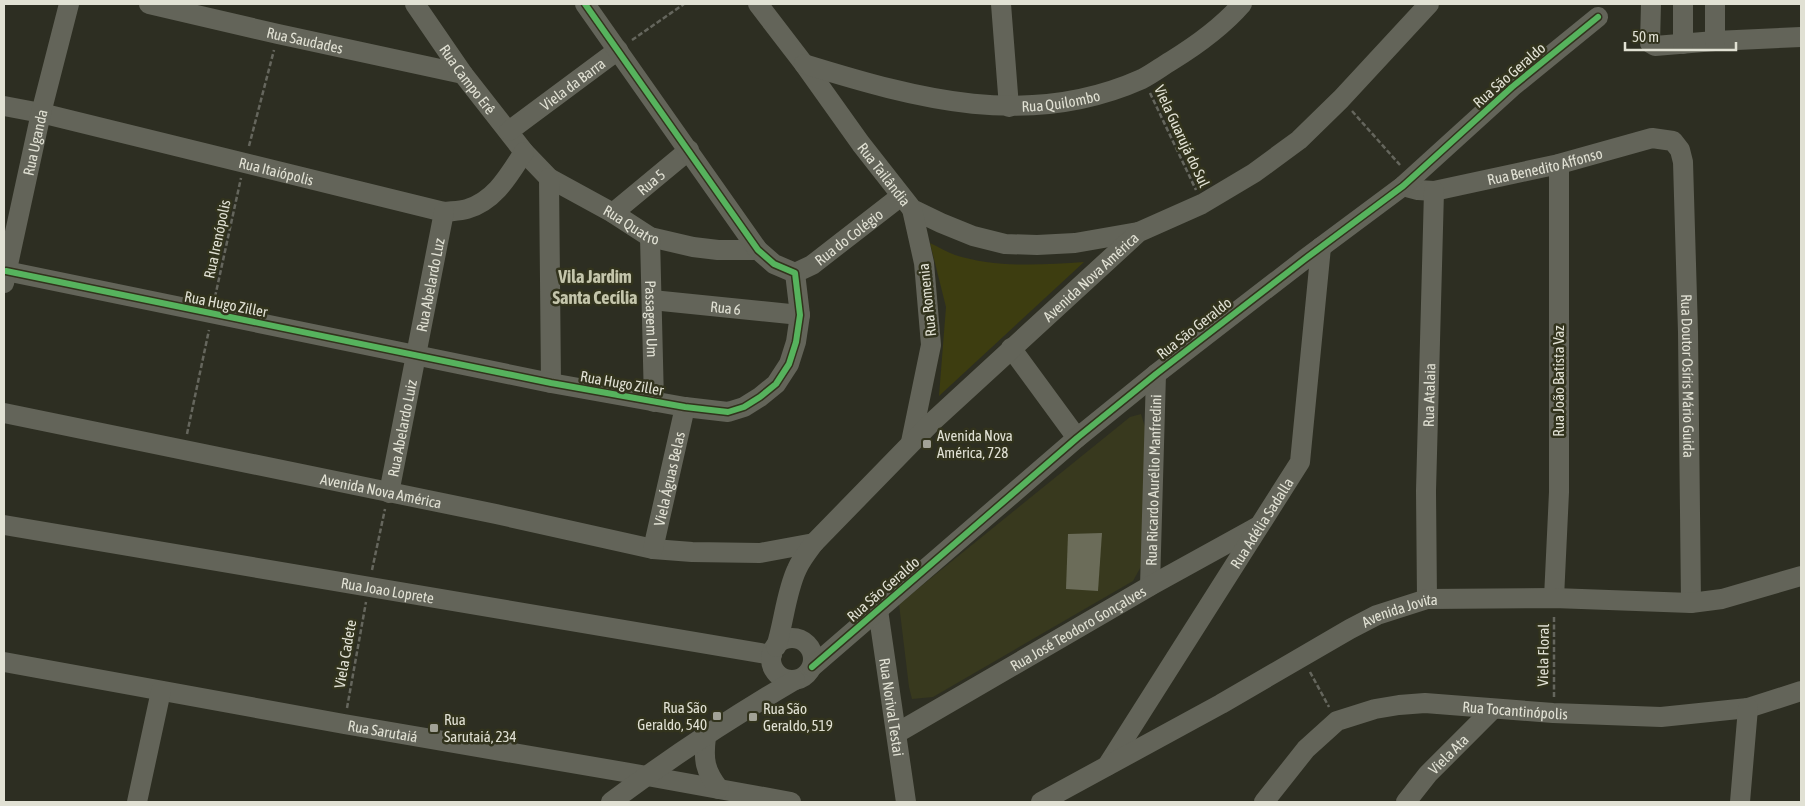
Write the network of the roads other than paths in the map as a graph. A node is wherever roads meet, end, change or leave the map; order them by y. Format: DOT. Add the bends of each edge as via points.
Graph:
graph roads {
  1 [pos="69,4"];
  2 [pos="149,4"];
  3 [pos="415,4"];
  4 [pos="585,4"];
  5 [pos="758,4"];
  6 [pos="1001,4"];
  7 [pos="1242,4"];
  8 [pos="1413,4"];
  9 [pos="1429,4"];
  10 [pos="1651,4"];
  11 [pos="1683,4"];
  12 [pos="1715,4"];
  13 [pos="1598,17"];
  14 [pos="1801,37"];
  15 [pos="1397,38"];
  16 [pos="1715,40"];
  17 [pos="1684,44"];
  18 [pos="618,50"];
  19 [pos="804,64"];
  20 [pos="463,74"];
  21 [pos="854,79"];
  22 [pos="829,98"];
  23 [pos="4,106"];
  24 [pos="1009,107"];
  25 [pos="41,113"];
  26 [pos="509,131"];
  27 [pos="689,150"];
  28 [pos="1680,150"];
  29 [pos="524,152"];
  30 [pos="1559,164"];
  31 [pos="549,178"];
  32 [pos="1407,182"];
  33 [pos="1434,191"];
  34 [pos="906,202"];
  35 [pos="444,212"];
  36 [pos="613,213"];
  37 [pos="1139,232"];
  38 [pos="650,237"];
  39 [pos="1075,242"];
  40 [pos="1320,247"];
  41 [pos="758,250"];
  42 [pos="1099,268"];
  43 [pos="795,273"];
  44 [pos="5,277"];
  45 [pos="652,300"];
  46 [pos="800,315"];
  47 [pos="1012,348"];
  48 [pos="415,356"];
  49 [pos="1156,374"];
  50 [pos="551,383"];
  51 [pos="922,391"];
  52 [pos="654,402"];
  53 [pos="685,407"];
  54 [pos="4,413"];
  55 [pos="930,423"];
  56 [pos="1077,438"];
  57 [pos="911,442"];
  58 [pos="389,493"];
  59 [pos="4,525"];
  60 [pos="1258,526"];
  61 [pos="814,543"];
  62 [pos="653,548"];
  63 [pos="760,553"];
  64 [pos="1801,576"];
  65 [pos="1150,586"];
  66 [pos="790,591"];
  67 [pos="1554,598"];
  68 [pos="1427,599"];
  69 [pos="1690,602"];
  70 [pos="878,610"];
  71 [pos="855,630"];
  72 [pos="804,642"];
  73 [pos="773,655"];
  74 [pos="4,662"];
  75 [pos="812,667"];
  76 [pos="795,680"];
  77 [pos="161,691"];
  78 [pos="1801,691"];
  79 [pos="750,707"];
  80 [pos="1748,708"];
  81 [pos="1493,709"];
  82 [pos="898,733"];
  83 [pos="706,737"];
  84 [pos="1107,767"];
  85 [pos="647,776"];
  86 [pos="719,789"];
  87 [pos="137,802"];
  88 [pos="611,802"];
  89 [pos="791,802"];
  90 [pos="906,802"];
  91 [pos="1041,802"];
  92 [pos="1264,802"];
  93 [pos="1406,802"];
  94 [pos="1740,802"];
  1 -- 25 [label="street, Rua Uganda"];
  2 -- 20 [label="street, Rua Saudades"];
  3 -- 20 [label="street, Rua Campo Erê"];
  4 -- 18 [label="street"];
  5 -- 19 [label="street, Rua Tailândia"];
  6 -- 24 [label="street"];
  7 -- 24 [label="street, Rua Quilombo" via="1192,48 1142,78 1082,100"];
  8 -- 15 [label="street"];
  9 -- 15 [label="street, Avenida Nova América"];
  10 -- 17 [label="street" via="1650,43 1655,46"];
  11 -- 17 [label="street"];
  12 -- 16 [label="street"];
  13 -- 32 [label="street, Rua São Geraldo" via="1512,87"];
  14 -- 16 [label="street"];
  15 -- 37 [label="street, Avenida Nova América" via="1299,140 1254,173 1202,204"];
  16 -- 17 [label="street"];
  18 -- 26 [label="street, Viela da Barra"];
  18 -- 27 [label="street"];
  19 -- 21 [label="street, Rua Quilombo"];
  19 -- 22 [label="street, Rua Tailândia"];
  20 -- 26 [label="street, Rua Campo Erê"];
  21 -- 22 [label="street"];
  21 -- 24 [label="street, Rua Quilombo" via="949,102"];
  22 -- 34 [label="street, Rua Tailândia"];
  23 -- 25 [label="street, Rua Itaiópolis"];
  25 -- 35 [label="street, Rua Itaiópolis"];
  25 -- 44 [label="street, Rua Uganda"];
  26 -- 29 [label="street, Rua Campo Erê"];
  27 -- 36 [label="street, Rua 5"];
  27 -- 41 [label="street"];
  28 -- 30 [label="street, Rua Benedito Affonso" via="1673,141 1652,138"];
  28 -- 69 [label="street, Rua Doutor Osíris Mário Guida" via="1688,332"];
  29 -- 31 [label="street, Rua Quatro"];
  29 -- 35 [label="street, Rua Itaiópolis" via="494,194 467,209"];
  30 -- 33 [label="street, Rua Benedito Affonso"];
  30 -- 67 [label="street, Rua João Batista Vaz" via="1559,492"];
  31 -- 36 [label="street, Rua Quatro"];
  31 -- 50 [label="street"];
  32 -- 33 [label="street, Rua Benedito Affonso" via="1418,190"];
  32 -- 40 [label="street, Rua São Geraldo"];
  33 -- 68 [label="street, Rua Atalaia" via="1426,491"];
  34 -- 39 [label="street, Rua Tailândia" via="940,223 1005,244"];
  34 -- 43 [label="street, Rua do Colégio"];
  34 -- 51 [label="street, Rua Romenia" via="924,263 931,345"];
  35 -- 48 [label="street, Rua Abelardo Luz"];
  36 -- 38 [label="street, Rua Quatro"];
  37 -- 39 [label="street, Rua Tailândia"];
  37 -- 42 [label="street, Avenida Nova América"];
  38 -- 41 [label="street, Rua Quatro" via="718,250"];
  38 -- 45 [label="street, Passagem Um"];
  39 -- 42 [label="street" via="1092,252"];
  40 -- 49 [label="street, Rua São Geraldo"];
  40 -- 60 [label="street, Rua Adélia Sadalla" via="1300,462"];
  41 -- 43 [label="street" via="774,264"];
  42 -- 47 [label="street, Avenida Nova América"];
  43 -- 46 [label="street, Rua Hugo Ziller"];
  44 -- 48 [label="street, Rua Hugo Ziller"];
  45 -- 46 [label="street, Rua 6"];
  45 -- 52 [label="street, Passagem Um"];
  46 -- 53 [label="street, Rua Hugo Ziller" via="789,364 776,384 760,397 728,412"];
  47 -- 55 [label="street, Avenida Nova América"];
  47 -- 56 [label="street"];
  48 -- 50 [label="street, Rua Hugo Ziller"];
  48 -- 58 [label="street, Rua Abelardo Luiz"];
  49 -- 56 [label="street, Rua São Geraldo"];
  49 -- 65 [label="street, Rua Ricardo Aurélio Manfredini"];
  50 -- 52 [label="street, Rua Hugo Ziller"];
  51 -- 55 [label="street, Rua Romenia"];
  51 -- 57 [label="street, Rua Romenia"];
  52 -- 53 [label="street, Rua Hugo Ziller"];
  53 -- 62 [label="street, Viela Águas Belas"];
  54 -- 58 [label="street, Avenida Nova América"];
  55 -- 57 [label="street, Avenida Nova América"];
  56 -- 70 [label="street, Rua São Geraldo"];
  57 -- 61 [label="street, Avenida Nova América"];
  58 -- 62 [label="street, Avenida Nova América"];
  59 -- 73 [label="street, Rua Joao Loprete"];
  60 -- 65 [label="street, Rua José Teodoro Gonçalves"];
  60 -- 84 [label="street, Rua Adélia Sadalla"];
  61 -- 63 [label="street, Avenida Nova América"];
  61 -- 66 [label="street" via="797,569"];
  62 -- 63 [label="street, Avenida Nova América"];
  63 -- 66 [label="street, Avenida Nova América" via="781,565"];
  64 -- 69 [label="street, Avenida Jovita" via="1722,599"];
  65 -- 82 [label="street, Rua José Teodoro Gonçalves"];
  66 -- 72 [label="street, Avenida Nova América" via="793,621"];
  66 -- 73 [label="street"];
  67 -- 68 [label="street, Avenida Jovita"];
  67 -- 69 [label="street, Avenida Jovita"];
  68 -- 84 [label="street, Avenida Jovita" via="1377,615"];
  70 -- 71 [label="street, Rua São Geraldo"];
  70 -- 82 [label="street, Rua Norival Testai"];
  71 -- 72 [label="street, Rua São Geraldo" via="829,640"];
  71 -- 75 [label="street, Rua São Geraldo"];
  72 -- 73 [label="street" via="787,639"];
  72 -- 75 [label="street" via="813,657"];
  73 -- 76 [label="street" via="778,675"];
  73 -- 79 [label="street"];
  74 -- 77 [label="street, Rua Sarutaiá"];
  75 -- 76 [label="street" via="805,676"];
  76 -- 79 [label="street"];
  77 -- 85 [label="street, Rua Sarutaiá"];
  77 -- 87 [label="street"];
  78 -- 80 [label="street, Rua Tocantinópolis"];
  79 -- 83 [label="street"];
  80 -- 81 [label="street, Rua Tocantinópolis" via="1661,717"];
  80 -- 94 [label="street"];
  81 -- 92 [label="street, Rua Tocantinópolis" via="1399,705 1337,721 1306,749"];
  81 -- 93 [label="street, Viela Ata" via="1428,774"];
  82 -- 90 [label="street, Rua Norival Testai"];
  83 -- 85 [label="street"];
  83 -- 86 [label="street" via="705,764"];
  84 -- 91 [label="street, Avenida Jovita"];
  85 -- 86 [label="street, Rua Sarutaiá"];
  85 -- 88 [label="street"];
  86 -- 89 [label="street, Rua Sarutaiá"];
}
